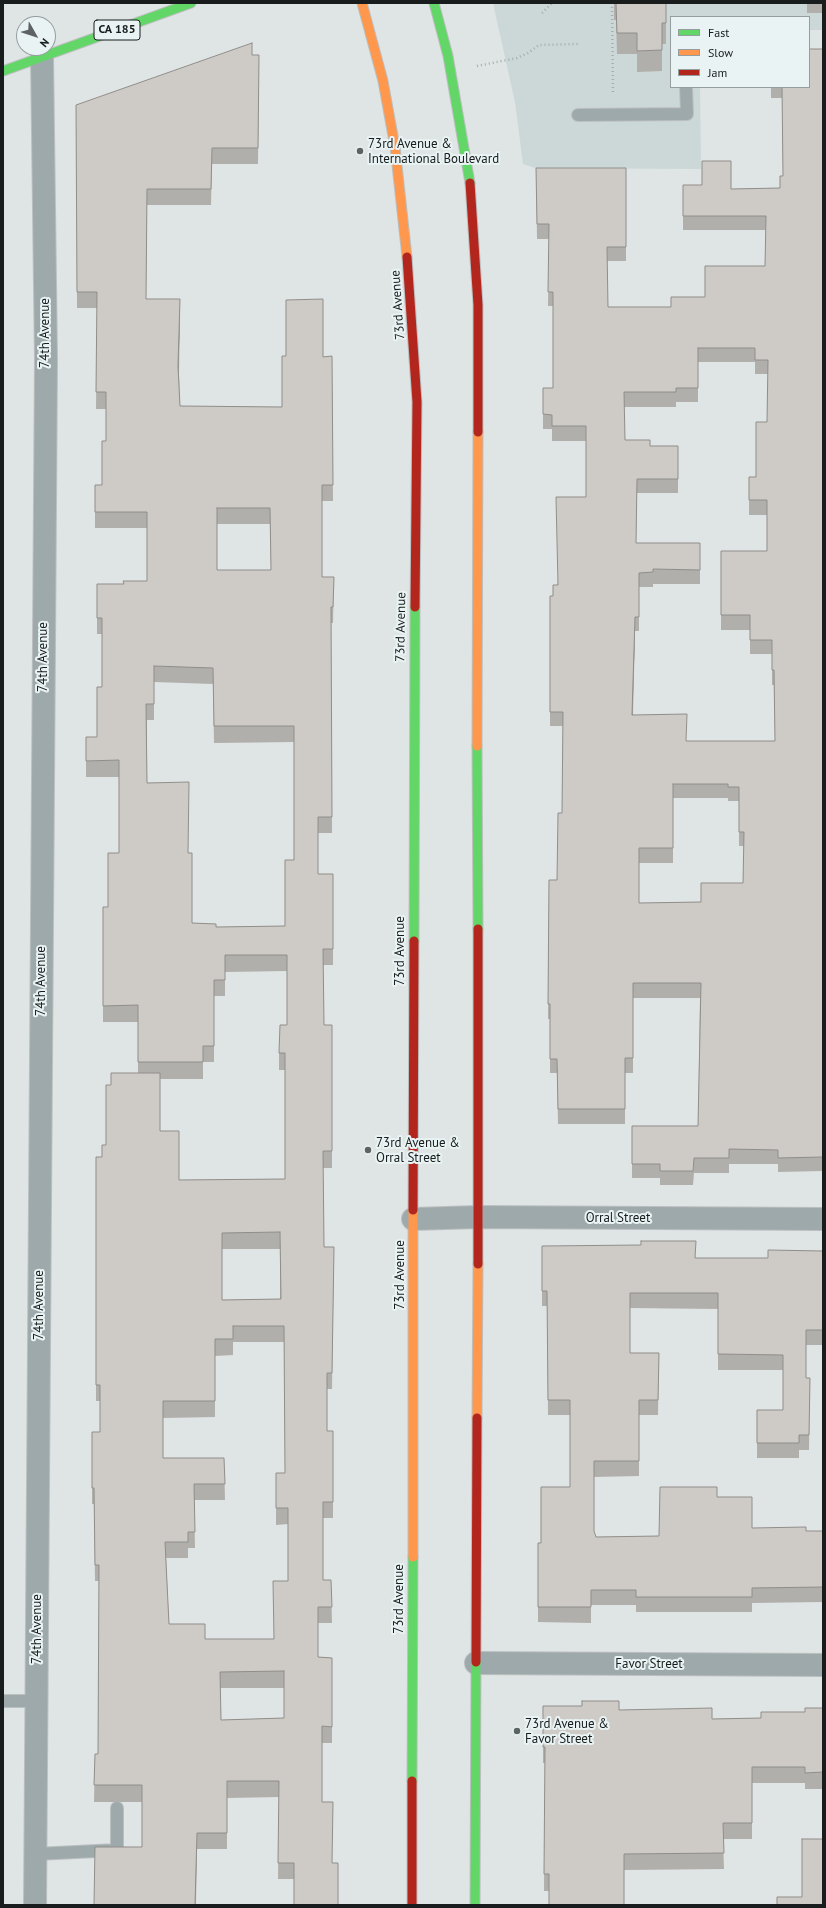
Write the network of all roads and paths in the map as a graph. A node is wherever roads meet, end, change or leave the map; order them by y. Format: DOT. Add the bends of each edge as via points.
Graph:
graph roads {
  1 [pos="191,3"];
  2 [pos="362,3"];
  3 [pos="434,3"];
  4 [pos="552,3"];
  5 [pos="612,3"];
  6 [pos="172,6"];
  7 [pos="542,13"];
  8 [pos="578,44"];
  9 [pos="56,51"];
  10 [pos="42,56"];
  11 [pos="3,70"];
  12 [pos="451,71"];
  13 [pos="686,88"];
  14 [pos="578,115"];
  15 [pos="613,115"];
  16 [pos="478,1217"];
  17 [pos="413,1219"];
  18 [pos="823,1219"];
  19 [pos="476,1663"];
  20 [pos="823,1665"];
  21 [pos="3,1701"];
  22 [pos="36,1701"];
  23 [pos="116,1808"];
  24 [pos="36,1854"];
  25 [pos="35,1905"];
  26 [pos="412,1905"];
  27 [pos="475,1905"];
  1 -- 6 [label="main road, CA 185"];
  2 -- 17 [label="main road, 73rd Avenue" via="383,81 395,147 405,230 417,402"];
  3 -- 12 [label="main road"];
  4 -- 7 [label="path"];
  5 -- 15 [label="path"];
  6 -- 9 [label="main road, CA 185"];
  8 -- 12 [label="path" via="540,45 517,58"];
  10 -- 11 [label="main road, CA 185"];
  10 -- 22 [label="street, 74th Avenue" via="46,360"];
  12 -- 16 [label="main road" via="470,185 478,305"];
  13 -- 15 [label="lane" via="687,114"];
  14 -- 15 [label="lane"];
  16 -- 17 [label="street, Orral Street"];
  16 -- 18 [label="street, Orral Street"];
  16 -- 19 [label="main road"];
  17 -- 26 [label="main road, 73rd Avenue"];
  19 -- 20 [label="street, Favor Street"];
  19 -- 27 [label="main road"];
  21 -- 22 [label="lane"];
  22 -- 24 [label="street, 74th Avenue"];
  23 -- 24 [label="lane" via="117,1850"];
  24 -- 25 [label="street, 74th Avenue"];
}
